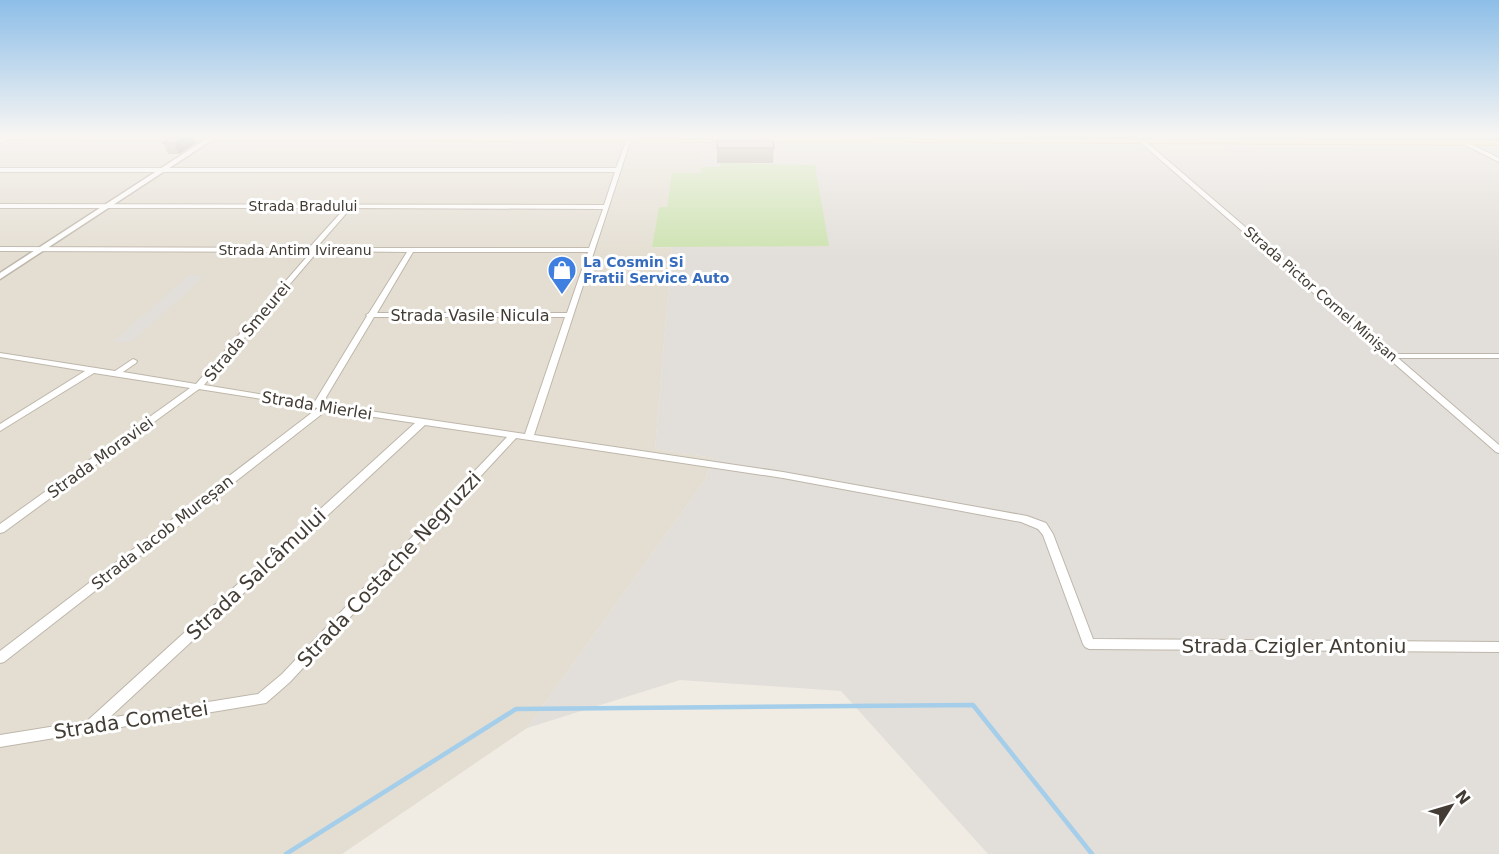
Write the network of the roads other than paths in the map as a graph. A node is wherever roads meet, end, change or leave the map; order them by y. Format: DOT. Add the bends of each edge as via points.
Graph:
graph roads {
  1 [pos="155,177"];
  2 [pos="616,177"];
  3 [pos="1184,177"];
  4 [pos="0,206"];
  5 [pos="111,206"];
  6 [pos="350,206"];
  7 [pos="606,207"];
  8 [pos="0,249"];
  9 [pos="42,249"];
  10 [pos="313,250"];
  11 [pos="411,250"];
  12 [pos="591,250"];
  13 [pos="0,277"];
  14 [pos="370,315"];
  15 [pos="569,315"];
  16 [pos="0,355"];
  17 [pos="1394,356"];
  18 [pos="1499,356"];
  19 [pos="133,361"];
  20 [pos="94,369"];
  21 [pos="117,373"];
  22 [pos="201,385"];
  23 [pos="321,406"];
  24 [pos="422,422"];
  25 [pos="0,428"];
  26 [pos="513,436"];
  27 [pos="528,438"];
  28 [pos="1499,450"];
  29 [pos="0,530"];
  30 [pos="1089,645"];
  31 [pos="1499,647"];
  32 [pos="0,658"];
  33 [pos="261,699"];
  34 [pos="91,726"];
  35 [pos="0,741"];
  1 -- 5 [label="street"];
  2 -- 7 [label="street"];
  3 -- 17 [label="street, Strada Pictor Cornel Minișan"];
  4 -- 5 [label="street, Strada Bradului"];
  5 -- 6 [label="street, Strada Bradului"];
  5 -- 9 [label="street"];
  6 -- 7 [label="street, Strada Bradului"];
  6 -- 10 [label="street, Strada Smeurei"];
  7 -- 12 [label="street"];
  8 -- 9 [label="street, Strada Antim Ivireanu"];
  9 -- 10 [label="street, Strada Antim Ivireanu"];
  9 -- 13 [label="street"];
  10 -- 11 [label="street, Strada Antim Ivireanu"];
  10 -- 22 [label="street, Strada Smeurei"];
  11 -- 12 [label="street, Strada Antim Ivireanu"];
  11 -- 14 [label="street, Strada Iacob Mureșan"];
  12 -- 15 [label="street"];
  14 -- 15 [label="street, Strada Vasile Nicula"];
  14 -- 23 [label="street, Strada Iacob Mureșan"];
  15 -- 27 [label="street"];
  16 -- 20 [label="street, Strada Mierlei"];
  17 -- 18 [label="street"];
  17 -- 28 [label="street, Strada Pictor Cornel Minișan"];
  19 -- 21 [label="street"];
  20 -- 21 [label="street, Strada Mierlei"];
  20 -- 25 [label="street"];
  21 -- 22 [label="street, Strada Mierlei"];
  22 -- 23 [label="street, Strada Mierlei"];
  22 -- 29 [label="street, Strada Moraviei"];
  23 -- 24 [label="street, Strada Mierlei"];
  23 -- 32 [label="street, Strada Iacob Mureșan"];
  24 -- 26 [label="street, Strada Mierlei"];
  24 -- 34 [label="street, Strada Salcâmului"];
  26 -- 27 [label="street, Strada Mierlei"];
  26 -- 33 [label="street, Strada Costache Negruzzi" via="286,678"];
  27 -- 30 [label="street, Strada Mierlei" via="783,474 1035,523 1048,534"];
  30 -- 31 [label="street, Strada Czigler Antoniu"];
  33 -- 34 [label="street, Strada Cometei"];
  34 -- 35 [label="street, Strada Cometei"];
}
